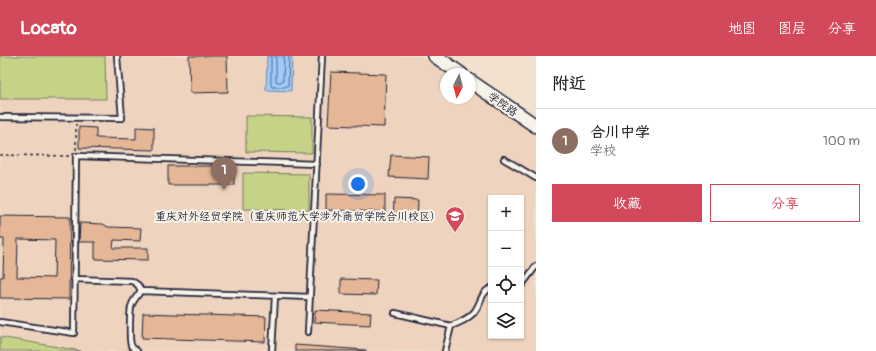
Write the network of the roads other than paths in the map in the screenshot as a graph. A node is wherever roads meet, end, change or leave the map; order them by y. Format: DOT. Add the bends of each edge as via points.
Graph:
graph roads {
  1 [pos="117,56"];
  2 [pos="322,56"];
  3 [pos="435,56"];
  4 [pos="452,68"];
  5 [pos="476,85"];
  6 [pos="0,117"];
  7 [pos="536,126"];
  8 [pos="504,159"];
  9 [pos="317,164"];
  10 [pos="536,178"];
  11 [pos="536,266"];
  12 [pos="74,279"];
  13 [pos="524,282"];
  14 [pos="488,290"];
  15 [pos="141,291"];
  16 [pos="275,296"];
  17 [pos="310,297"];
  18 [pos="395,313"];
  19 [pos="0,322"];
  20 [pos="451,326"];
  21 [pos="308,332"];
  22 [pos="138,351"];
  23 [pos="272,351"];
  24 [pos="445,351"];
  1 -- 6 [label="lane" via="122,118"];
  2 -- 9 [label="lane"];
  3 -- 4 [label="street"];
  5 -- 7 [label="street, 学院路"];
  8 -- 10 [label="lane"];
  9 -- 12 [label="lane" via="76,156"];
  9 -- 17 [label="lane"];
  11 -- 13 [label="lane"];
  12 -- 15 [label="lane" via="132,282 138,285"];
  12 -- 19 [label="lane" via="74,332"];
  14 -- 20 [label="lane" via="483,294 476,310 467,319"];
  15 -- 16 [label="lane"];
  15 -- 22 [label="lane" via="131,308 130,340"];
  16 -- 17 [label="lane"];
  16 -- 23 [label="lane"];
  17 -- 21 [label="lane"];
  18 -- 20 [label="lane"];
  20 -- 24 [label="lane"];
}
